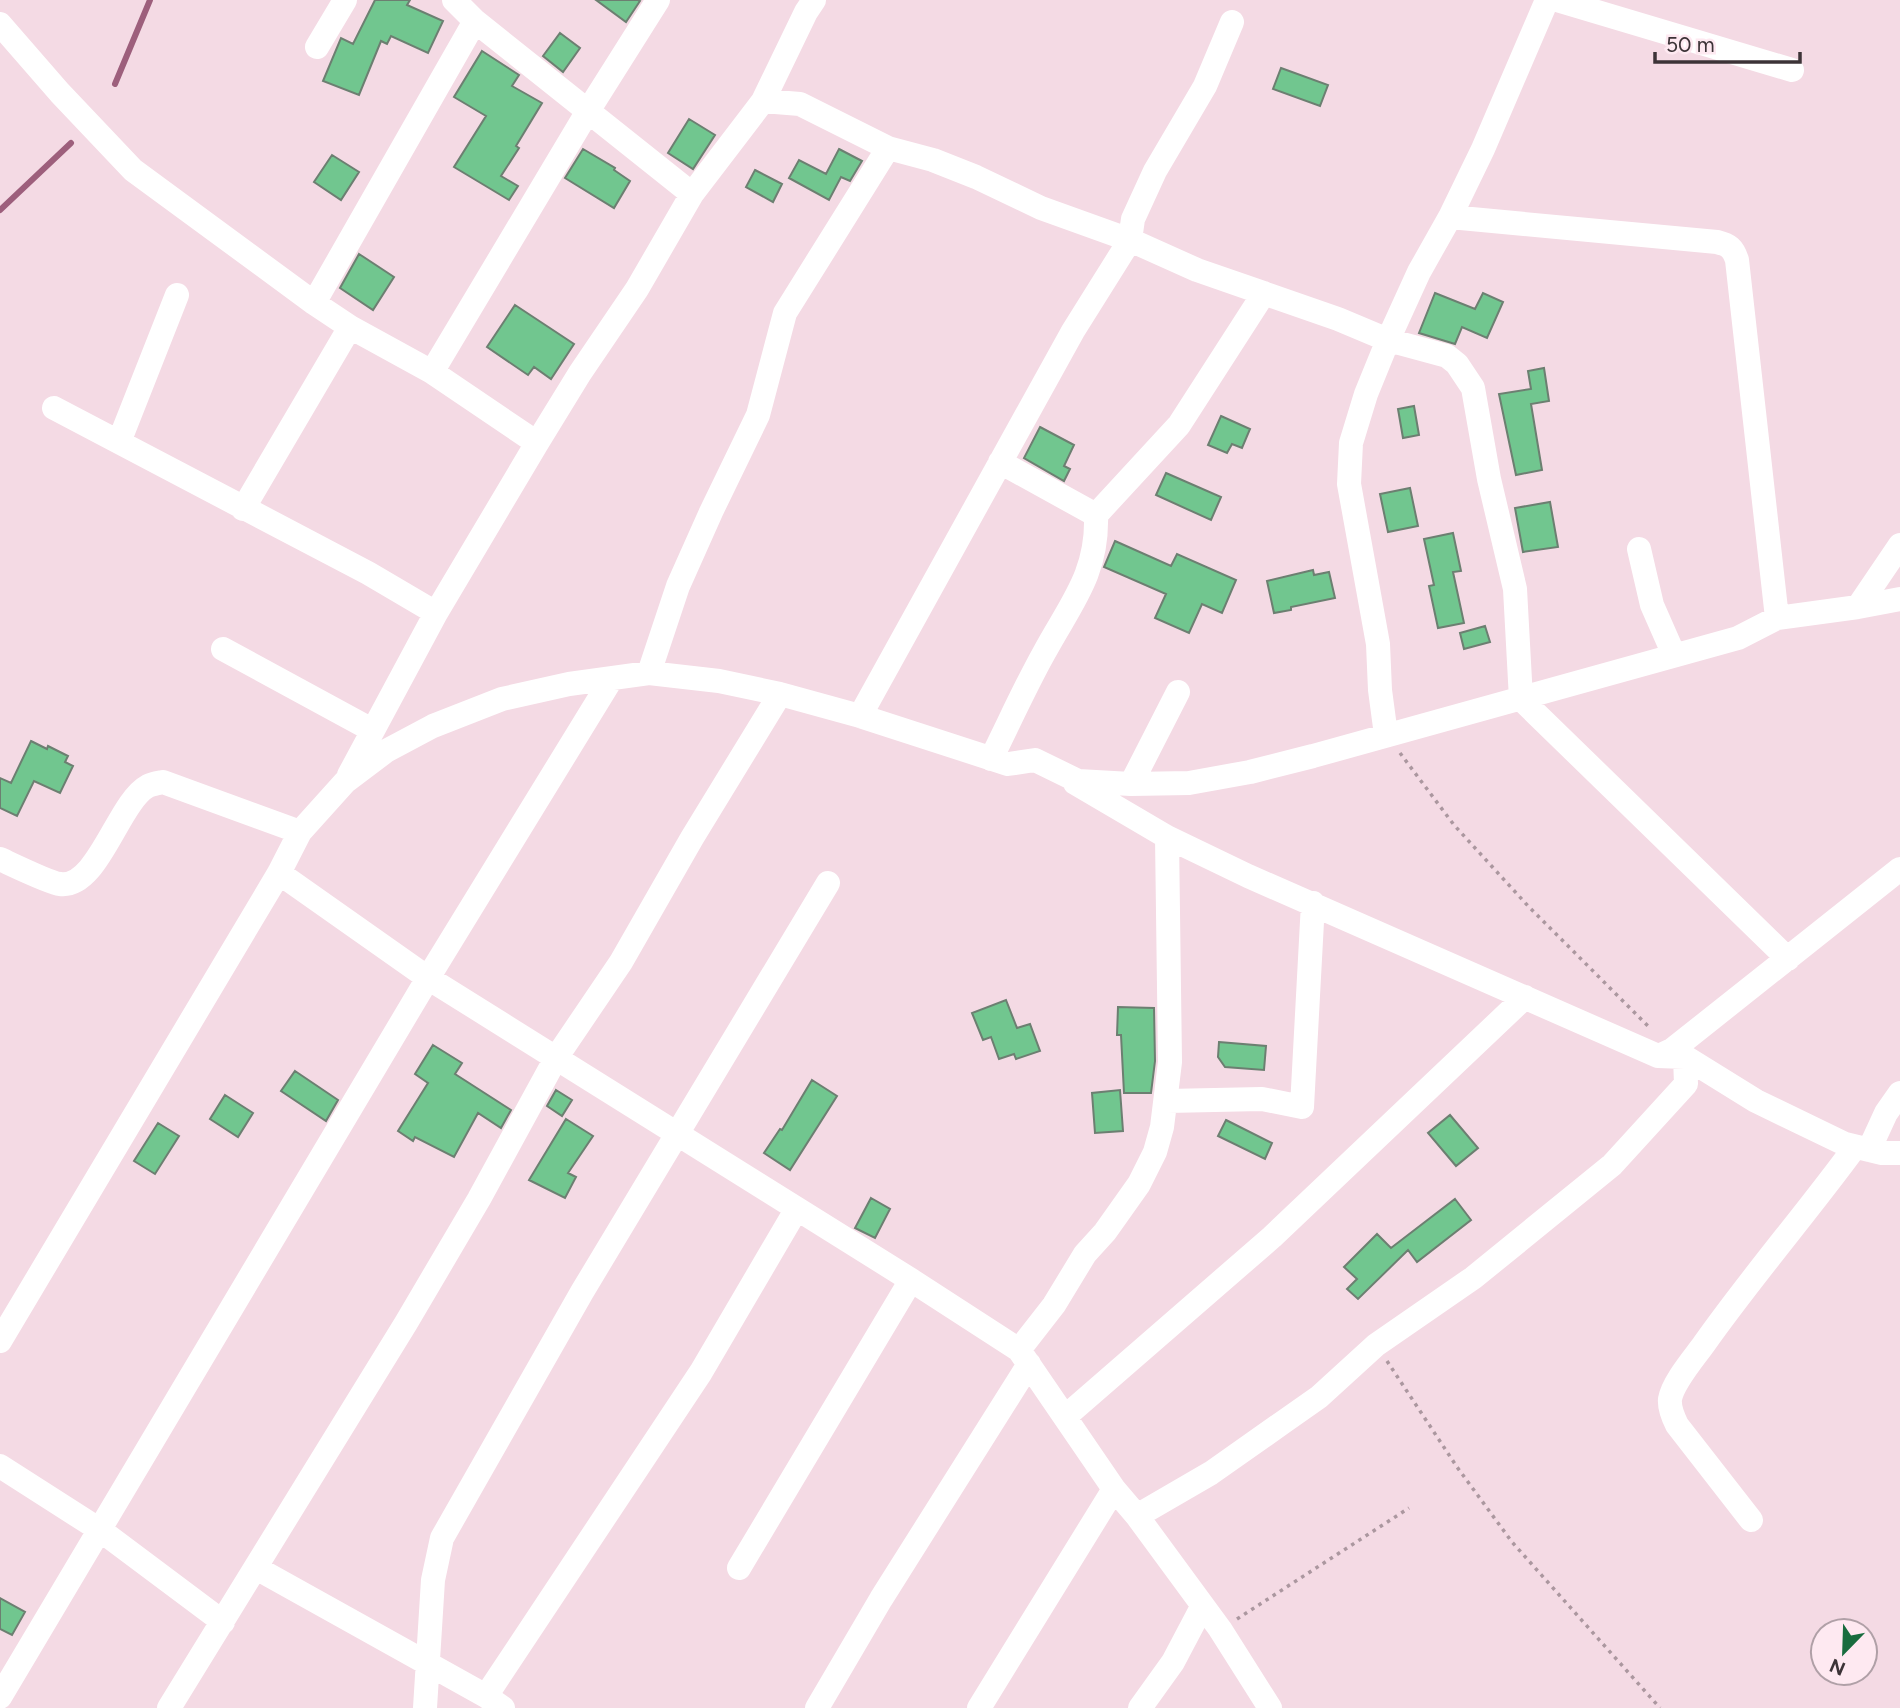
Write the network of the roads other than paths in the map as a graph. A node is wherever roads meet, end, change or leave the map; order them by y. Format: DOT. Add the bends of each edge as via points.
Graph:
graph roads {
  1 [pos="345,0"];
  2 [pos="454,0"];
  3 [pos="658,0"];
  4 [pos="1547,0"];
  5 [pos="1557,0"];
  6 [pos="803,4"];
  7 [pos="475,21"];
  8 [pos="1232,22"];
  9 [pos="0,24"];
  10 [pos="317,47"];
  11 [pos="1792,70"];
  12 [pos="763,101"];
  13 [pos="588,111"];
  14 [pos="888,148"];
  15 [pos="692,194"];
  16 [pos="1450,217"];
  17 [pos="1130,240"];
  18 [pos="1264,293"];
  19 [pos="177,295"];
  20 [pos="314,303"];
  21 [pos="350,327"];
  22 [pos="1388,340"];
  23 [pos="432,372"];
  24 [pos="54,408"];
  25 [pos="119,442"];
  26 [pos="537,443"];
  27 [pos="1000,462"];
  28 [pos="243,509"];
  29 [pos="1096,515"];
  30 [pos="1900,545"];
  31 [pos="1639,549"];
  32 [pos="1900,599"];
  33 [pos="1858,607"];
  34 [pos="436,613"];
  35 [pos="1777,618"];
  36 [pos="223,649"];
  37 [pos="1674,655"];
  38 [pos="649,673"];
  39 [pos="612,678"];
  40 [pos="1178,691"];
  41 [pos="780,694"];
  42 [pos="1521,699"];
  43 [pos="860,716"];
  44 [pos="372,730"];
  45 [pos="1386,735"];
  46 [pos="991,759"];
  47 [pos="1035,760"];
  48 [pos="345,782"];
  49 [pos="1131,784"];
  50 [pos="300,832"];
  51 [pos="1167,837"];
  52 [pos="0,859"];
  53 [pos="1900,869"];
  54 [pos="279,873"];
  55 [pos="828,883"];
  56 [pos="1312,903"];
  57 [pos="1788,959"];
  58 [pos="428,978"];
  59 [pos="1525,997"];
  60 [pos="1672,1054"];
  61 [pos="556,1058"];
  62 [pos="1900,1093"];
  63 [pos="1167,1101"];
  64 [pos="676,1135"];
  65 [pos="1862,1148"];
  66 [pos="1900,1153"];
  67 [pos="796,1210"];
  68 [pos="911,1280"];
  69 [pos="0,1341"];
  70 [pos="1024,1357"];
  71 [pos="1066,1416"];
  72 [pos="0,1466"];
  73 [pos="1114,1489"];
  74 [pos="1137,1516"];
  75 [pos="1751,1520"];
  76 [pos="100,1530"];
  77 [pos="256,1568"];
  78 [pos="738,1568"];
  79 [pos="1202,1607"];
  80 [pos="223,1622"];
  81 [pos="426,1663"];
  82 [pos="0,1697"];
  83 [pos="495,1702"];
  84 [pos="169,1708"];
  85 [pos="425,1708"];
  86 [pos="817,1708"];
  87 [pos="979,1708"];
  88 [pos="1140,1708"];
  89 [pos="1270,1708"];
  1 -- 10 [label="street"];
  2 -- 7 [label="street"];
  3 -- 13 [label="street"];
  4 -- 16 [label="street"];
  5 -- 11 [label="street"];
  6 -- 12 [label="street"];
  7 -- 13 [label="street"];
  7 -- 20 [label="street"];
  8 -- 17 [label="street" via="1205,86 1155,171 1133,219"];
  9 -- 20 [label="street" via="133,170"];
  12 -- 14 [label="street" via="800,104"];
  12 -- 15 [label="street"];
  13 -- 15 [label="street"];
  13 -- 23 [label="street"];
  14 -- 17 [label="street" via="933,160 1041,208"];
  14 -- 38 [label="street" via="785,313 758,415 678,586"];
  15 -- 26 [label="street" via="637,289"];
  16 -- 22 [label="street"];
  16 -- 35 [label="street" via="1717,242 1734,250"];
  17 -- 18 [label="street" via="1196,270"];
  17 -- 27 [label="street"];
  18 -- 22 [label="street"];
  18 -- 29 [label="street" via="1179,425"];
  19 -- 25 [label="street"];
  20 -- 21 [label="street"];
  21 -- 23 [label="street"];
  21 -- 28 [label="street"];
  22 -- 42 [label="street" via="1447,356 1473,388 1515,589"];
  22 -- 45 [label="street" via="1351,443 1349,484 1378,644"];
  23 -- 26 [label="street"];
  24 -- 25 [label="street"];
  25 -- 28 [label="street"];
  26 -- 34 [label="street"];
  27 -- 29 [label="street"];
  27 -- 43 [label="street"];
  28 -- 34 [label="street"];
  29 -- 46 [label="street" via="1097,539 1088,576"];
  30 -- 33 [label="street"];
  31 -- 37 [label="street" via="1651,604"];
  32 -- 33 [label="street"];
  33 -- 35 [label="street"];
  34 -- 44 [label="street"];
  35 -- 37 [label="street" via="1738,638"];
  36 -- 44 [label="street"];
  37 -- 42 [label="street"];
  38 -- 39 [label="street"];
  38 -- 41 [label="street"];
  39 -- 48 [label="street" via="502,699 433,726 386,751"];
  39 -- 58 [label="street"];
  40 -- 49 [label="street"];
  41 -- 43 [label="street"];
  41 -- 61 [label="street" via="621,962"];
  42 -- 45 [label="street"];
  42 -- 57 [label="street"];
  43 -- 46 [label="street"];
  44 -- 48 [label="street"];
  45 -- 49 [label="street" via="1250,772 1189,783"];
  46 -- 47 [label="street" via="1008,764"];
  47 -- 49 [label="street" via="1078,781"];
  47 -- 51 [label="street"];
  48 -- 50 [label="street"];
  50 -- 52 [label="street" via="163,782 146,787 134,799 86,872 74,882 60,884"];
  50 -- 54 [label="street"];
  51 -- 56 [label="street"];
  51 -- 63 [label="street"];
  53 -- 57 [label="street"];
  54 -- 58 [label="street"];
  54 -- 69 [label="street"];
  55 -- 64 [label="street"];
  56 -- 59 [label="street"];
  56 -- 63 [label="street" via="1302,1107 1262,1099"];
  57 -- 60 [label="street"];
  58 -- 61 [label="street"];
  58 -- 76 [label="street"];
  59 -- 60 [label="street"];
  59 -- 71 [label="street" via="1272,1237"];
  60 -- 65 [label="street" via="1756,1101"];
  60 -- 74 [label="street" via="1686,1084 1612,1165 1473,1278 1376,1345 1319,1397 1211,1473"];
  61 -- 64 [label="street"];
  61 -- 77 [label="street" via="479,1199"];
  62 -- 65 [label="street"];
  63 -- 70 [label="street" via="1155,1152 1139,1184 1086,1254"];
  64 -- 67 [label="street"];
  64 -- 81 [label="street" via="442,1538 435,1561"];
  65 -- 66 [label="street"];
  65 -- 75 [label="street" via="1734,1302 1670,1399 1677,1425"];
  67 -- 68 [label="street"];
  67 -- 83 [label="street"];
  68 -- 70 [label="street"];
  68 -- 78 [label="street"];
  70 -- 71 [label="street"];
  70 -- 86 [label="street"];
  71 -- 73 [label="street"];
  72 -- 76 [label="street"];
  73 -- 74 [label="street"];
  73 -- 87 [label="street"];
  74 -- 79 [label="street"];
  76 -- 80 [label="street"];
  76 -- 82 [label="street"];
  77 -- 80 [label="street"];
  77 -- 81 [label="street"];
  79 -- 88 [label="street" via="1173,1662"];
  79 -- 89 [label="street"];
  80 -- 84 [label="street"];
  81 -- 83 [label="street"];
  81 -- 85 [label="street"];
}
